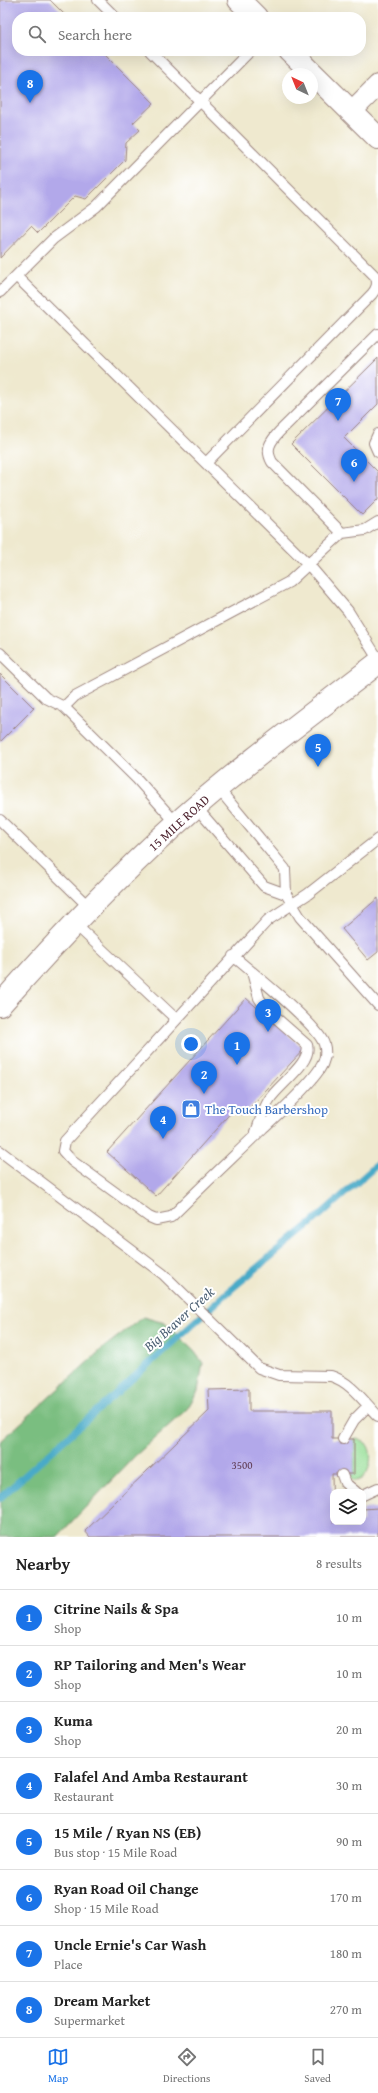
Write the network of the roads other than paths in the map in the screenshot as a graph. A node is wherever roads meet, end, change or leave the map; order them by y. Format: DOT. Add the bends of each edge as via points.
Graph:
graph roads {
  1 [pos="98,0"];
  2 [pos="239,0"];
  3 [pos="110,12"];
  4 [pos="251,12"];
  5 [pos="155,56"];
  6 [pos="245,56"];
  7 [pos="295,56"];
  8 [pos="378,85"];
  9 [pos="201,101"];
  10 [pos="351,112"];
  11 [pos="378,138"];
  12 [pos="16,276"];
  13 [pos="0,292"];
  14 [pos="378,334"];
  15 [pos="378,434"];
  16 [pos="378,452"];
  17 [pos="206,463"];
  18 [pos="378,522"];
  19 [pos="342,533"];
  20 [pos="308,564"];
  21 [pos="0,653"];
  22 [pos="378,659"];
  23 [pos="378,663"];
  24 [pos="64,706"];
  25 [pos="218,788"];
  26 [pos="196,807"];
  27 [pos="0,820"];
  28 [pos="177,824"];
  29 [pos="378,839"];
  30 [pos="286,894"];
  31 [pos="292,904"];
  32 [pos="83,916"];
  33 [pos="233,956"];
  34 [pos="252,972"];
  35 [pos="0,1005"];
  36 [pos="378,1005"];
  37 [pos="176,1019"];
  38 [pos="255,1136"];
  39 [pos="0,1151"];
  40 [pos="368,1406"];
  41 [pos="378,1416"];
  42 [pos="343,1439"];
  43 [pos="342,1475"];
  44 [pos="378,1488"];
  45 [pos="352,1489"];
  46 [pos="366,1493"];
  1 -- 3 [label="lane"];
  2 -- 4 [label="main road"];
  5 -- 9 [label="lane"];
  6 -- 9 [label="lane"];
  7 -- 10 [label="main road"];
  8 -- 10 [label="street"];
  9 -- 12 [label="lane" via="96,207 53,239"];
  9 -- 17 [label="lane" via="376,277 377,281 372,294"];
  10 -- 11 [label="main road"];
  12 -- 13 [label="lane"];
  12 -- 17 [label="lane"];
  14 -- 19 [label="lane" via="268,446 272,462"];
  15 -- 16 [label="lane" via="374,443"];
  17 -- 20 [label="lane"];
  18 -- 19 [label="lane" via="365,530"];
  19 -- 20 [label="lane"];
  20 -- 22 [label="lane" via="348,611"];
  20 -- 24 [label="lane" via="289,582 75,696"];
  21 -- 24 [label="lane" via="46,698"];
  23 -- 25 [label="main road, 15 MILE ROAD"];
  24 -- 28 [label="lane" via="137,779"];
  25 -- 26 [label="main road, 15 MILE ROAD"];
  25 -- 30 [label="lane" via="285,869"];
  26 -- 28 [label="main road, 15 MILE ROAD"];
  26 -- 30 [label="lane" via="264,886"];
  27 -- 32 [label="lane"];
  28 -- 32 [label="main road, 15 MILE ROAD"];
  29 -- 31 [label="lane"];
  30 -- 31 [label="lane"];
  31 -- 33 [label="lane" via="268,920"];
  31 -- 36 [label="lane" via="300,917"];
  32 -- 35 [label="main road, 15 MILE ROAD"];
  32 -- 37 [label="lane"];
  33 -- 34 [label="lane"];
  33 -- 37 [label="lane"];
  34 -- 38 [label="lane" via="259,998 267,1010 308,1049 305,1060 269,1100"];
  34 -- 38 [label="lane" via="318,1034 326,1051 319,1070"];
  37 -- 38 [label="lane" via="70,1135 63,1147 65,1155 156,1220 171,1217"];
  39 -- 40 [label="lane" via="163,1274 259,1368 280,1375 331,1376 346,1383"];
  40 -- 41 [label="lane"];
  40 -- 42 [label="lane" via="354,1420"];
  43 -- 45 [label="lane" via="345,1483"];
  44 -- 46 [label="lane"];
}
